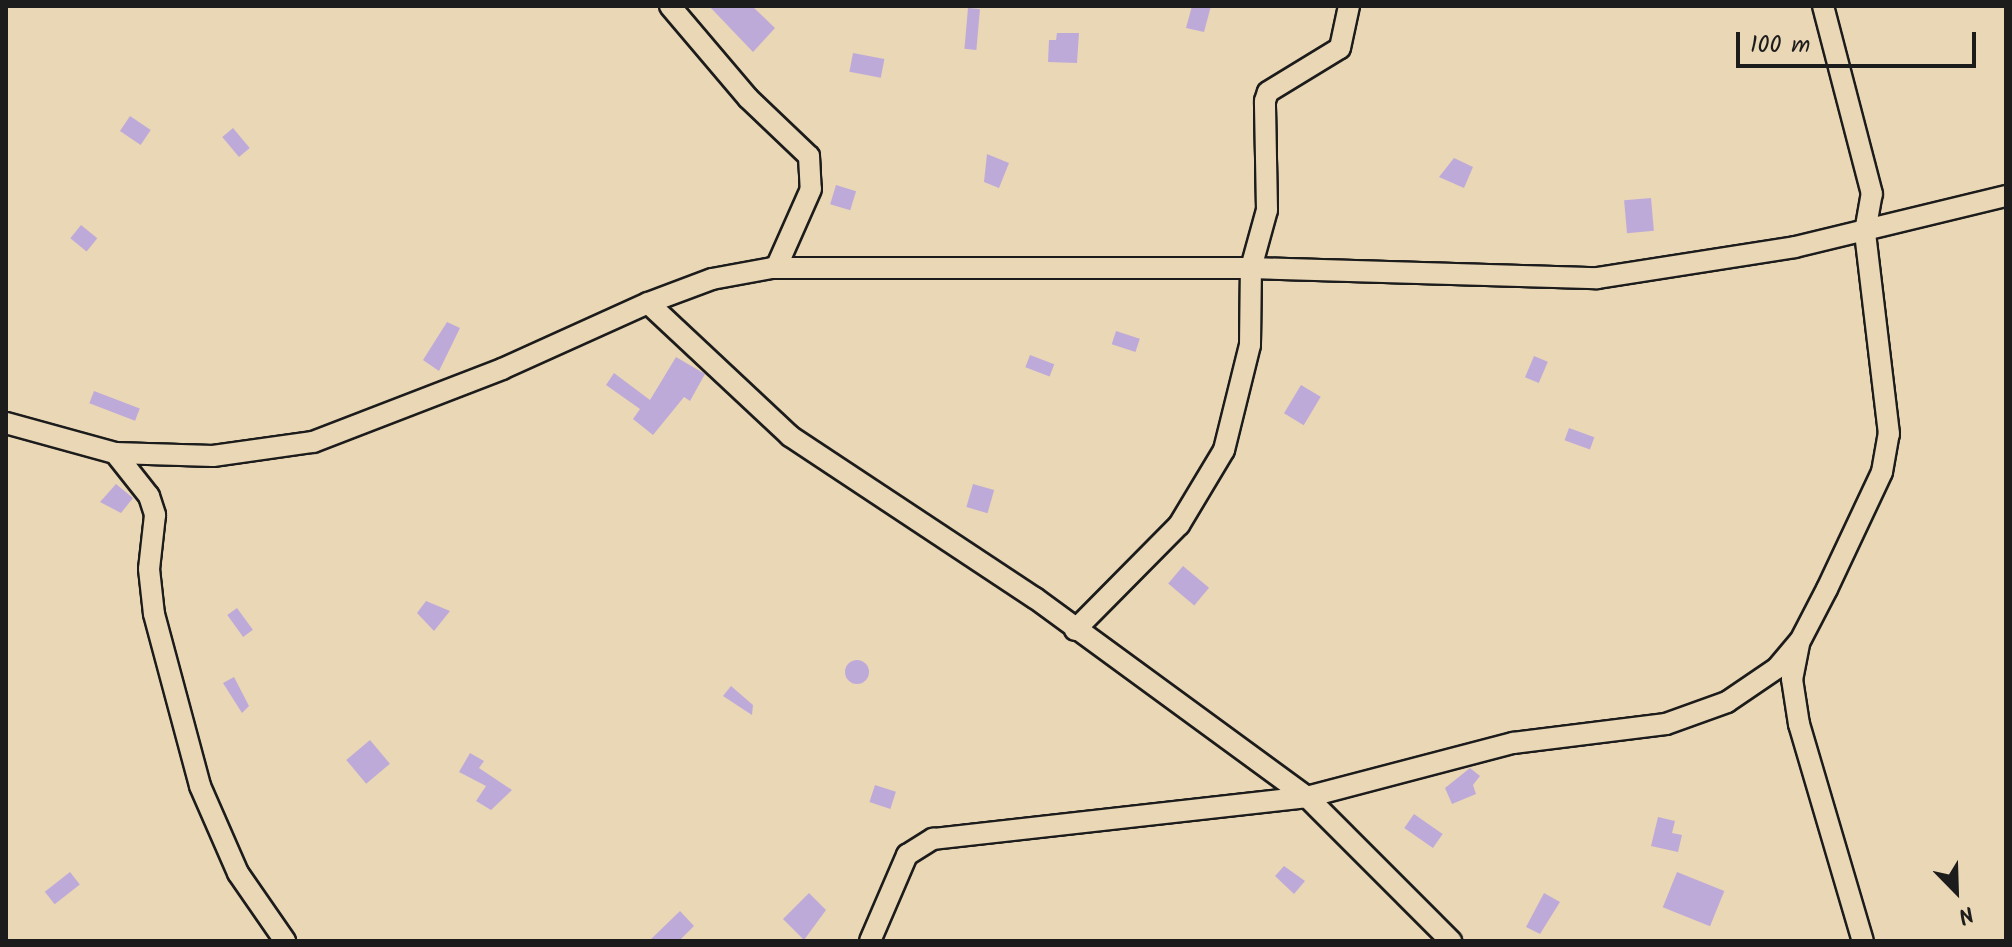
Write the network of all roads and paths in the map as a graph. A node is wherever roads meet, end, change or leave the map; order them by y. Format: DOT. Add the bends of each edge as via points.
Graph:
graph roads {
  1 [pos="670,6"];
  2 [pos="1349,6"];
  3 [pos="1823,6"];
  4 [pos="2006,196"];
  5 [pos="1865,232"];
  6 [pos="776,268"];
  7 [pos="1251,268"];
  8 [pos="648,303"];
  9 [pos="6,423"];
  10 [pos="115,453"];
  11 [pos="1075,630"];
  12 [pos="1800,641"];
  13 [pos="1307,797"];
  14 [pos="285,941"];
  15 [pos="870,941"];
  16 [pos="1451,941"];
  17 [pos="1863,941"];
  1 -- 6 [label="street" via="748,98 809,156 811,189"];
  2 -- 7 [label="street" via="1340,48 1268,92 1269,192"];
  3 -- 5 [label="street" via="1872,194"];
  4 -- 5 [label="street"];
  5 -- 7 [label="street" via="1597,278"];
  5 -- 12 [label="street" via="1888,405 1888,451"];
  6 -- 7 [label="street"];
  6 -- 8 [label="street" via="712,279"];
  7 -- 11 [label="street" via="1250,345 1213,475 1179,525"];
  8 -- 10 [label="street" via="502,369 313,442 213,456"];
  8 -- 11 [label="street" via="790,436"];
  9 -- 10 [label="street"];
  10 -- 14 [label="street" via="149,496 155,515 149,569 154,614 200,786 238,873"];
  11 -- 13 [label="street"];
  12 -- 13 [label="street" via="1777,668 1701,715 1513,743"];
  12 -- 17 [label="street" via="1792,679 1796,712"];
  13 -- 15 [label="street" via="933,839 907,855"];
  13 -- 16 [label="street"];
}
